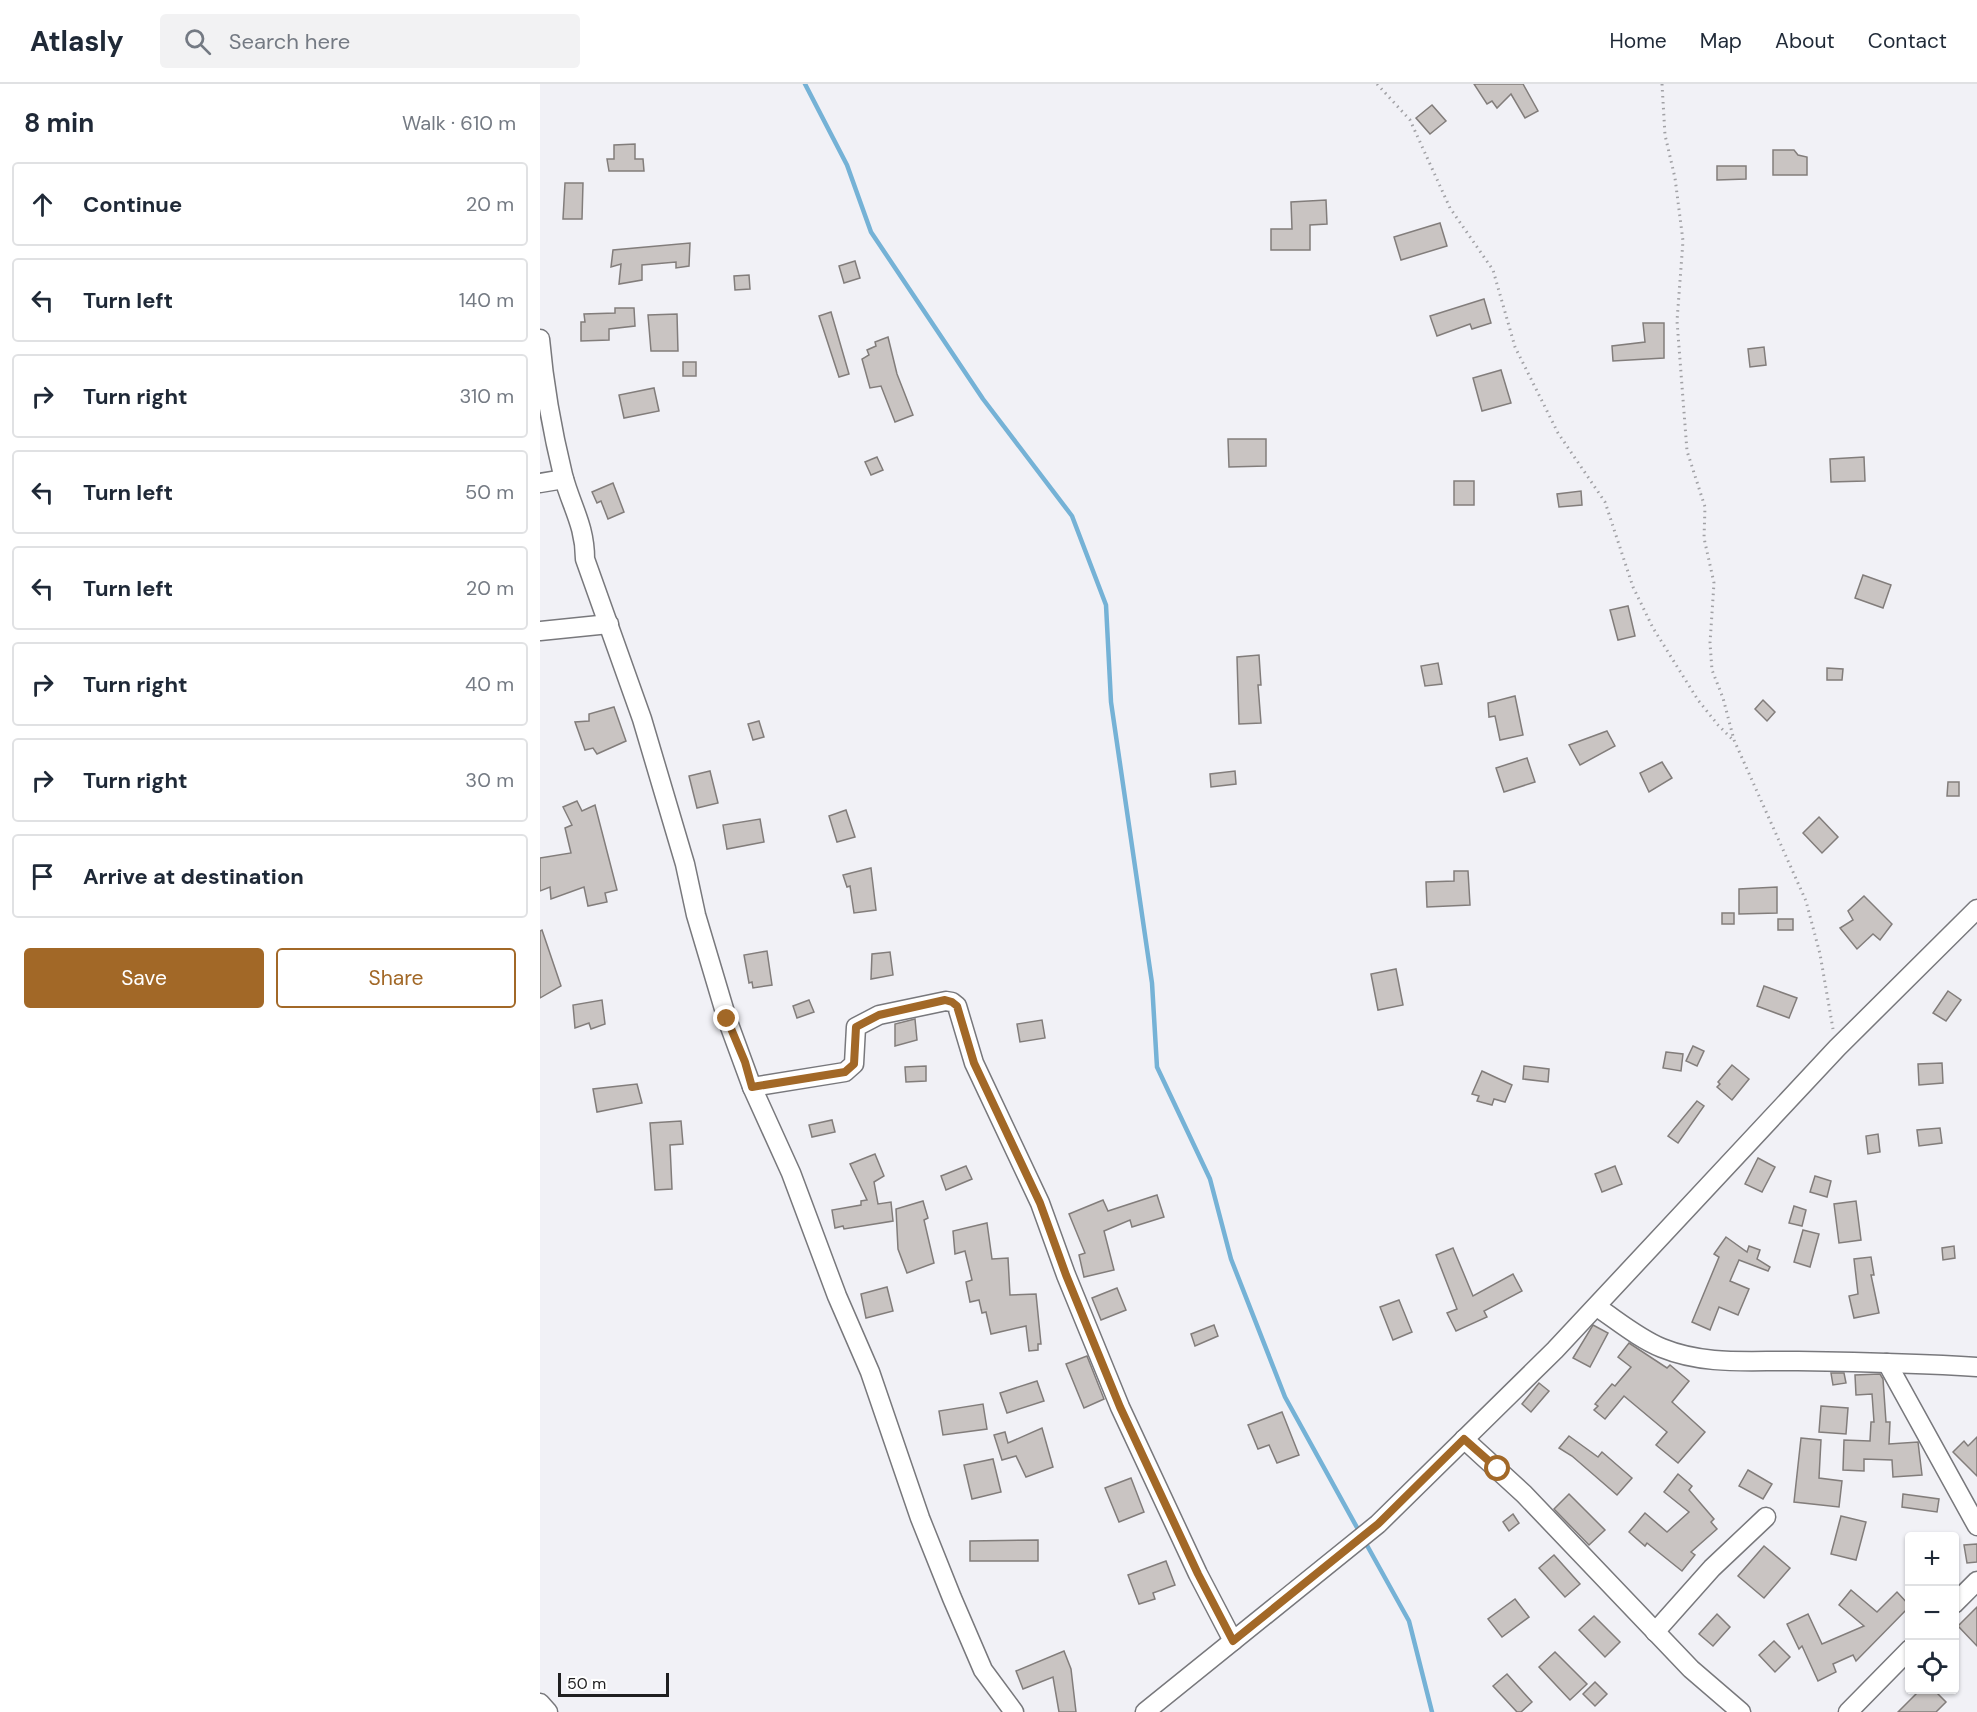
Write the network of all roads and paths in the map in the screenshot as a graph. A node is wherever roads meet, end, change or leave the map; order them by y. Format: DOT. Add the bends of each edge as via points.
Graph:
graph roads {
  1 [pos="1377,84"];
  2 [pos="1662,84"];
  3 [pos="540,339"];
  4 [pos="540,346"];
  5 [pos="564,478"];
  6 [pos="540,483"];
  7 [pos="609,624"];
  8 [pos="540,631"];
  9 [pos="1734,740"];
  10 [pos="1977,909"];
  11 [pos="1837,1048"];
  12 [pos="752,1087"];
  13 [pos="1597,1307"];
  14 [pos="1887,1363"];
  15 [pos="1977,1367"];
  16 [pos="1464,1439"];
  17 [pos="1766,1517"];
  18 [pos="1977,1526"];
  19 [pos="1977,1581"];
  20 [pos="1959,1599"];
  21 [pos="1655,1632"];
  22 [pos="1233,1641"];
  23 [pos="1905,1654"];
  24 [pos="540,1703"];
  25 [pos="548,1712"];
  26 [pos="1014,1712"];
  27 [pos="1145,1712"];
  28 [pos="1741,1712"];
  29 [pos="1848,1712"];
  1 -- 9 [label="path" via="1410,120 1450,208 1493,270 1515,347 1558,433 1605,502 1633,587 1653,628 1698,700"];
  2 -- 9 [label="path" via="1665,135 1683,242 1677,321 1687,451 1705,507 1704,538 1714,583 1712,670"];
  3 -- 4 [label="street"];
  4 -- 5 [label="street"];
  5 -- 6 [label="street"];
  5 -- 7 [label="street" via="585,536 585,559"];
  7 -- 8 [label="street"];
  7 -- 12 [label="street" via="657,765 696,915"];
  9 -- 11 [label="path" via="1806,901"];
  10 -- 11 [label="street"];
  11 -- 13 [label="street"];
  12 -- 22 [label="street" via="845,1072 854,1064 856,1027 879,1015 945,1000 957,1006 974,1063 1040,1203 1120,1407"];
  12 -- 26 [label="street" via="791,1173 870,1372 952,1598 983,1670"];
  13 -- 14 [label="street" via="1639,1337 1699,1359"];
  13 -- 16 [label="street"];
  14 -- 15 [label="street"];
  14 -- 18 [label="street"];
  16 -- 21 [label="street" via="1532,1502"];
  16 -- 22 [label="street" via="1378,1524"];
  17 -- 21 [label="street" via="1712,1568"];
  19 -- 20 [label="street"];
  21 -- 28 [label="street"];
  22 -- 27 [label="street"];
  23 -- 29 [label="street"];
  24 -- 25 [label="street"];
}
